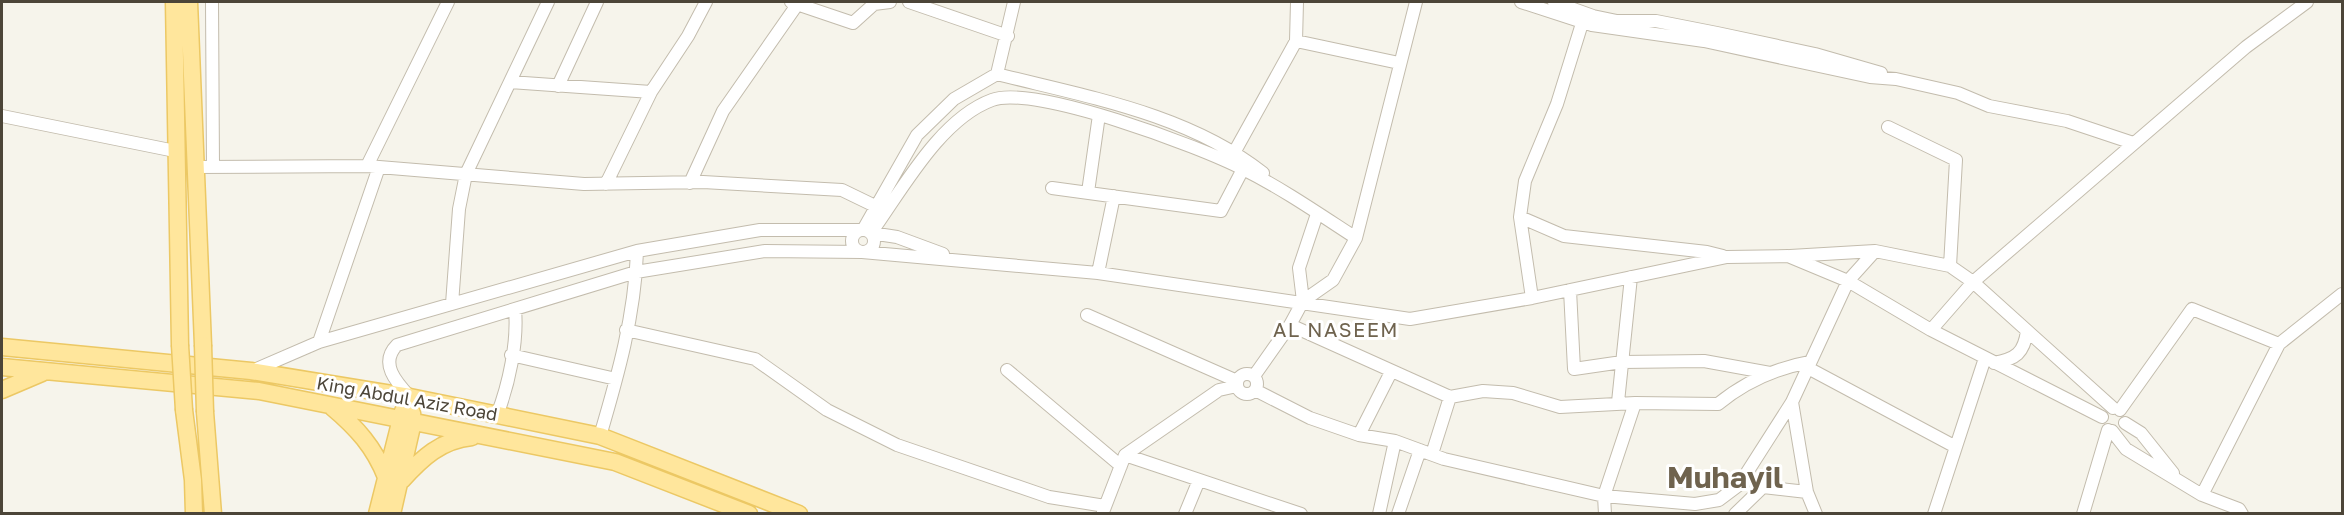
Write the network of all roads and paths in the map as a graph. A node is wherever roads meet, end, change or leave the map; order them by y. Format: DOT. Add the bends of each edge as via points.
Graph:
graph roads {
  1 [pos="174,2"];
  2 [pos="189,2"];
  3 [pos="212,2"];
  4 [pos="448,2"];
  5 [pos="548,2"];
  6 [pos="597,2"];
  7 [pos="706,2"];
  8 [pos="796,2"];
  9 [pos="890,2"];
  10 [pos="909,2"];
  11 [pos="1014,2"];
  12 [pos="1297,2"];
  13 [pos="1416,2"];
  14 [pos="1521,2"];
  15 [pos="1554,2"];
  16 [pos="2307,2"];
  17 [pos="1584,17"];
  18 [pos="1008,36"];
  19 [pos="1296,41"];
  20 [pos="1399,63"];
  21 [pos="997,74"];
  22 [pos="510,82"];
  23 [pos="558,86"];
  24 [pos="651,92"];
  25 [pos="994,99"];
  26 [pos="2,116"];
  27 [pos="1100,116"];
  28 [pos="1888,127"];
  29 [pos="2133,143"];
  30 [pos="175,151"];
  31 [pos="1235,151"];
  32 [pos="194,167"];
  33 [pos="213,167"];
  34 [pos="373,167"];
  35 [pos="1243,169"];
  36 [pos="466,174"];
  37 [pos="690,183"];
  38 [pos="606,184"];
  39 [pos="1052,188"];
  40 [pos="1088,192"];
  41 [pos="1289,194"];
  42 [pos="1114,196"];
  43 [pos="875,206"];
  44 [pos="1317,214"];
  45 [pos="1520,217"];
  46 [pos="867,231"];
  47 [pos="1356,238"];
  48 [pos="637,251"];
  49 [pos="1875,251"];
  50 [pos="862,252"];
  51 [pos="1788,256"];
  52 [pos="1727,257"];
  53 [pos="958,259"];
  54 [pos="1950,266"];
  55 [pos="636,272"];
  56 [pos="1098,273"];
  57 [pos="1631,277"];
  58 [pos="1848,281"];
  59 [pos="1973,282"];
  60 [pos="1570,290"];
  61 [pos="2343,294"];
  62 [pos="1532,298"];
  63 [pos="1303,301"];
  64 [pos="452,304"];
  65 [pos="515,309"];
  66 [pos="1088,315"];
  67 [pos="1290,326"];
  68 [pos="627,330"];
  69 [pos="1931,330"];
  70 [pos="2027,331"];
  71 [pos="319,342"];
  72 [pos="2279,344"];
  73 [pos="2,346"];
  74 [pos="511,356"];
  75 [pos="1989,361"];
  76 [pos="1622,362"];
  77 [pos="1809,365"];
  78 [pos="2,367"];
  79 [pos="1007,370"];
  80 [pos="49,371"];
  81 [pos="251,371"];
  82 [pos="1391,372"];
  83 [pos="1770,373"];
  84 [pos="1254,376"];
  85 [pos="616,379"];
  86 [pos="1237,383"];
  87 [pos="2,390"];
  88 [pos="1255,390"];
  89 [pos="410,397"];
  90 [pos="1450,398"];
  91 [pos="1618,402"];
  92 [pos="1792,402"];
  93 [pos="1635,403"];
  94 [pos="329,405"];
  95 [pos="2117,409"];
  96 [pos="497,415"];
  97 [pos="2102,417"];
  98 [pos="406,420"];
  99 [pos="2125,423"];
  100 [pos="2110,431"];
  101 [pos="1359,435"];
  102 [pos="483,436"];
  103 [pos="600,436"];
  104 [pos="1395,441"];
  105 [pos="1954,446"];
  106 [pos="1426,452"];
  107 [pos="1123,460"];
  108 [pos="2178,478"];
  109 [pos="193,480"];
  110 [pos="392,480"];
  111 [pos="1199,480"];
  112 [pos="1807,492"];
  113 [pos="2202,495"];
  114 [pos="1604,496"];
  115 [pos="1695,509"];
  116 [pos="1104,510"];
  117 [pos="214,512"];
  118 [pos="184,513"];
  119 [pos="194,513"];
  120 [pos="377,513"];
  121 [pos="392,513"];
  122 [pos="749,513"];
  123 [pos="799,513"];
  124 [pos="1185,513"];
  125 [pos="1301,513"];
  126 [pos="1378,513"];
  127 [pos="1398,513"];
  128 [pos="1605,513"];
  129 [pos="1735,513"];
  130 [pos="1816,513"];
  131 [pos="1934,513"];
  132 [pos="2083,513"];
  133 [pos="2242,513"];
  1 -- 30 [label="main road"];
  2 -- 32 [label="main road"];
  3 -- 33 [label="street"];
  4 -- 34 [label="street"];
  5 -- 22 [label="street"];
  6 -- 23 [label="street"];
  7 -- 24 [label="street"];
  8 -- 9 [label="street" via="853,23 874,4"];
  8 -- 37 [label="street" via="723,111"];
  10 -- 18 [label="street"];
  11 -- 18 [label="street"];
  12 -- 19 [label="street"];
  13 -- 20 [label="street"];
  14 -- 17 [label="street"];
  15 -- 17 [label="street"];
  16 -- 29 [label="street" via="2246,47"];
  17 -- 29 [label="street" via="1958,93 1989,106 2067,121"];
  17 -- 45 [label="street" via="1557,104 1525,181"];
  18 -- 21 [label="street"];
  19 -- 20 [label="street"];
  19 -- 31 [label="street"];
  20 -- 47 [label="street"];
  21 -- 25 [label="street"];
  21 -- 31 [label="street" via="1104,101 1202,133"];
  21 -- 43 [label="street" via="954,99 916,135"];
  22 -- 23 [label="street"];
  22 -- 36 [label="street"];
  23 -- 24 [label="street"];
  24 -- 38 [label="street"];
  25 -- 27 [label="street" via="1042,100"];
  25 -- 46 [label="street" via="974,109 938,139"];
  26 -- 30 [label="street"];
  27 -- 35 [label="street" via="1201,149"];
  27 -- 40 [label="street"];
  28 -- 54 [label="street" via="1956,160"];
  29 -- 59 [label="street"];
  30 -- 109 [label="main road, bridge" via="180,345"];
  31 -- 41 [label="street"];
  32 -- 33 [label="street"];
  32 -- 117 [label="main road, bridge" via="205,412"];
  33 -- 34 [label="street"];
  34 -- 36 [label="street"];
  34 -- 71 [label="street"];
  35 -- 41 [label="street"];
  35 -- 42 [label="street" via="1221,211"];
  36 -- 38 [label="street"];
  36 -- 64 [label="street" via="459,209"];
  37 -- 38 [label="street"];
  37 -- 43 [label="street" via="842,190"];
  39 -- 40 [label="street"];
  40 -- 42 [label="street"];
  41 -- 44 [label="street"];
  42 -- 56 [label="street"];
  43 -- 46 [label="street"];
  44 -- 47 [label="street"];
  44 -- 63 [label="street" via="1299,268"];
  45 -- 52 [label="street" via="1564,236"];
  45 -- 62 [label="street"];
  46 -- 48 [label="street" via="760,230"];
  46 -- 50 [label="street" via="874,243"];
  46 -- 50 [label="street" via="856,232 852,241"];
  46 -- 53 [label="street" via="897,237"];
  47 -- 63 [label="street" via="1333,280"];
  48 -- 55 [label="street"];
  48 -- 64 [label="street"];
  49 -- 51 [label="street"];
  49 -- 54 [label="street"];
  49 -- 58 [label="street"];
  50 -- 53 [label="street"];
  50 -- 55 [label="street" via="765,251"];
  51 -- 52 [label="street"];
  51 -- 58 [label="street"];
  52 -- 57 [label="street"];
  53 -- 56 [label="street"];
  54 -- 59 [label="street"];
  55 -- 65 [label="street"];
  55 -- 68 [label="street"];
  56 -- 63 [label="street"];
  57 -- 60 [label="street"];
  57 -- 76 [label="street"];
  58 -- 69 [label="street"];
  58 -- 77 [label="street"];
  59 -- 69 [label="street"];
  59 -- 70 [label="street"];
  60 -- 62 [label="street"];
  60 -- 76 [label="street" via="1574,369"];
  61 -- 72 [label="street"];
  62 -- 63 [label="street" via="1410,319"];
  63 -- 67 [label="street"];
  64 -- 71 [label="street"];
  65 -- 74 [label="street" via="517,330"];
  65 -- 89 [label="street" via="397,345 390,352 388,363 396,382"];
  66 -- 86 [label="street"];
  67 -- 82 [label="street"];
  67 -- 84 [label="street"];
  68 -- 85 [label="street"];
  68 -- 116 [label="street" via="755,359 827,410 897,445 1048,497"];
  69 -- 75 [label="street"];
  70 -- 75 [label="street" via="2015,358"];
  70 -- 95 [label="street"];
  71 -- 81 [label="street"];
  72 -- 95 [label="street" via="2192,309"];
  72 -- 113 [label="street"];
  73 -- 81 [label="main road, King Abdul Aziz Road"];
  74 -- 85 [label="street"];
  74 -- 96 [label="street" via="506,391"];
  75 -- 97 [label="street"];
  75 -- 105 [label="street"];
  76 -- 83 [label="street" via="1704,361"];
  76 -- 91 [label="street"];
  77 -- 83 [label="street" via="1785,366"];
  77 -- 92 [label="street"];
  77 -- 105 [label="street"];
  78 -- 80 [label="main road, King Abdul Aziz Road"];
  79 -- 107 [label="street"];
  80 -- 87 [label="main road"];
  80 -- 94 [label="main road, King Abdul Aziz Road" via="259,391"];
  81 -- 89 [label="main road, King Abdul Aziz Road"];
  82 -- 90 [label="street"];
  82 -- 101 [label="street"];
  83 -- 93 [label="street" via="1736,389 1718,404"];
  84 -- 86 [label="street" via="1243,374"];
  84 -- 88 [label="street"];
  85 -- 103 [label="street"];
  86 -- 88 [label="street" via="1245,394"];
  86 -- 107 [label="street" via="1219,390"];
  88 -- 101 [label="street" via="1310,418"];
  89 -- 96 [label="main road, King Abdul Aziz Road"];
  89 -- 98 [label="main road"];
  90 -- 91 [label="street" via="1483,391 1514,393 1560,407"];
  90 -- 106 [label="street"];
  91 -- 93 [label="street"];
  92 -- 112 [label="street"];
  92 -- 115 [label="street" via="1739,485 1719,500"];
  93 -- 114 [label="street"];
  94 -- 98 [label="main road, King Abdul Aziz Road"];
  94 -- 110 [label="main road" via="362,434"];
  95 -- 97 [label="street" via="2106,411"];
  95 -- 99 [label="street" via="2125,415"];
  96 -- 103 [label="main road, King Abdul Aziz Road"];
  97 -- 100 [label="street"];
  98 -- 102 [label="main road, King Abdul Aziz Road"];
  98 -- 110 [label="main road"];
  99 -- 100 [label="street" via="2119,430"];
  99 -- 108 [label="street" via="2141,433"];
  100 -- 108 [label="street" via="2126,449"];
  100 -- 132 [label="street"];
  101 -- 104 [label="street"];
  102 -- 110 [label="main road" via="442,444"];
  102 -- 122 [label="main road, King Abdul Aziz Road" via="615,462"];
  103 -- 123 [label="main road, King Abdul Aziz Road"];
  104 -- 106 [label="street"];
  104 -- 126 [label="street"];
  105 -- 131 [label="street"];
  106 -- 114 [label="street"];
  106 -- 127 [label="street"];
  107 -- 111 [label="street"];
  107 -- 116 [label="street"];
  108 -- 113 [label="street"];
  109 -- 118 [label="main road"];
  109 -- 119 [label="main road"];
  110 -- 120 [label="main road"];
  110 -- 121 [label="main road"];
  111 -- 124 [label="street"];
  111 -- 125 [label="street"];
  112 -- 129 [label="street" via="1763,487"];
  112 -- 130 [label="street"];
  113 -- 133 [label="street"];
  114 -- 115 [label="street"];
  114 -- 128 [label="street"];
}
